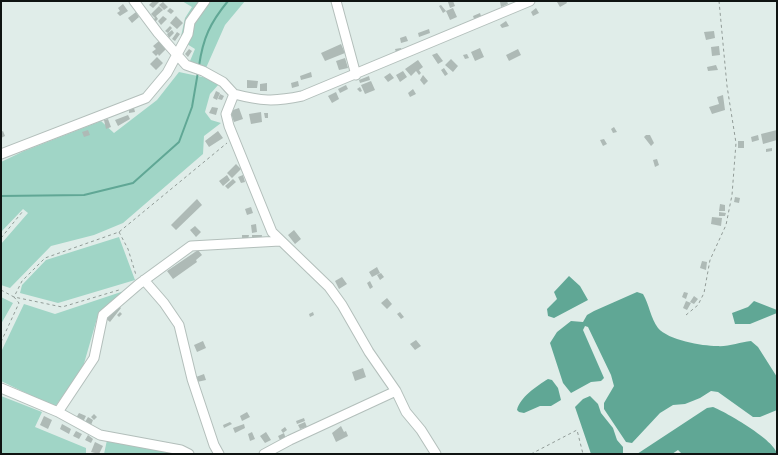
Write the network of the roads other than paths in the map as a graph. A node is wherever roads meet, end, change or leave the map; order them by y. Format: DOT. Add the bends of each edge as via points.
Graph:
graph roads {
  1 [pos="134,1"];
  2 [pos="205,1"];
  3 [pos="336,1"];
  4 [pos="530,1"];
  5 [pos="177,56"];
  6 [pos="356,74"];
  7 [pos="234,94"];
  8 [pos="1,154"];
  9 [pos="280,241"];
  10 [pos="142,282"];
  11 [pos="1,388"];
  12 [pos="396,391"];
  13 [pos="58,412"];
  14 [pos="189,454"];
  15 [pos="219,454"];
  16 [pos="264,454"];
  17 [pos="436,454"];
  1 -- 5 [label="street"];
  2 -- 5 [label="street" via="190,22 188,34"];
  3 -- 6 [label="street"];
  4 -- 6 [label="street"];
  5 -- 7 [label="street" via="186,65 203,70 223,82"];
  5 -- 8 [label="street" via="167,73 146,98"];
  6 -- 7 [label="street" via="302,96 279,101 258,100"];
  7 -- 9 [label="street" via="226,114 272,232"];
  9 -- 10 [label="street" via="191,246"];
  9 -- 12 [label="street" via="329,287"];
  10 -- 13 [label="street" via="103,315 94,358"];
  10 -- 15 [label="street" via="164,303 179,325 192,379"];
  11 -- 13 [label="street"];
  12 -- 16 [label="street"];
  12 -- 17 [label="street" via="406,412"];
  13 -- 14 [label="street" via="100,435 181,450"];
}
